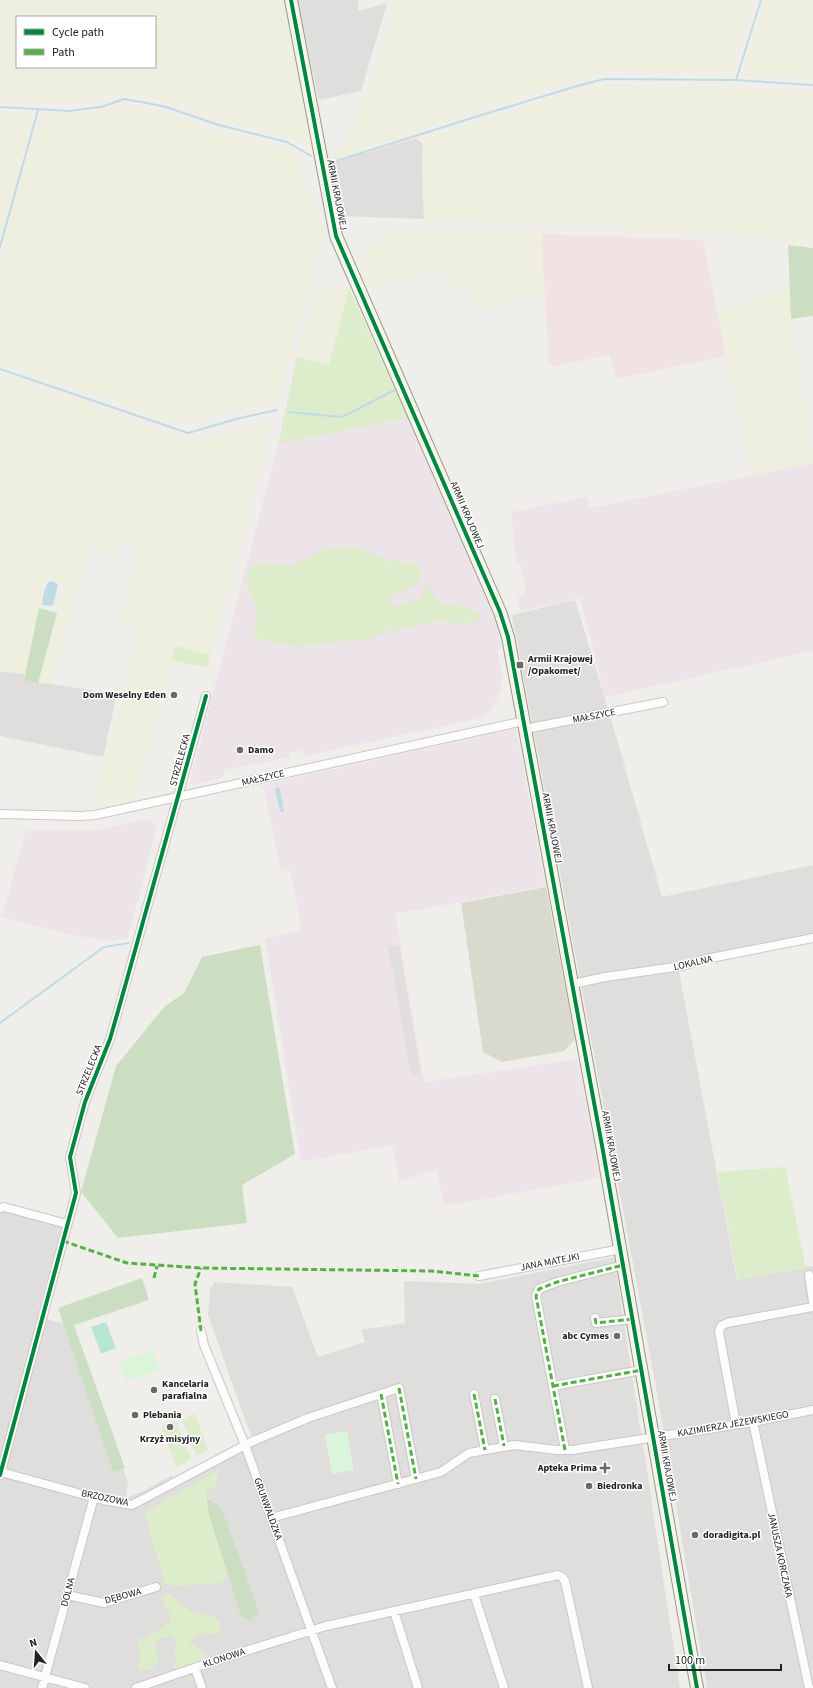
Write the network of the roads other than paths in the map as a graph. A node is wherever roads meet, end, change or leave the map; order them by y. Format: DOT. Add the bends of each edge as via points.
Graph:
graph roads {
  1 [pos="291,0"];
  2 [pos="206,696"];
  3 [pos="663,702"];
  4 [pos="525,725"];
  5 [pos="178,797"];
  6 [pos="0,814"];
  7 [pos="813,938"];
  8 [pos="573,984"];
  9 [pos="0,1208"];
  10 [pos="67,1224"];
  11 [pos="621,1249"];
  12 [pos="623,1265"];
  13 [pos="809,1275"];
  14 [pos="479,1276"];
  15 [pos="813,1302"];
  16 [pos="813,1307"];
  17 [pos="595,1318"];
  18 [pos="633,1319"];
  19 [pos="201,1331"];
  20 [pos="642,1370"];
  21 [pos="553,1386"];
  22 [pos="381,1394"];
  23 [pos="474,1394"];
  24 [pos="495,1399"];
  25 [pos="813,1410"];
  26 [pos="753,1422"];
  27 [pos="736,1424"];
  28 [pos="654,1438"];
  29 [pos="245,1445"];
  30 [pos="504,1446"];
  31 [pos="485,1450"];
  32 [pos="565,1450"];
  33 [pos="0,1473"];
  34 [pos="416,1479"];
  35 [pos="398,1484"];
  36 [pos="94,1497"];
  37 [pos="271,1518"];
  38 [pos="156,1587"];
  39 [pos="474,1594"];
  40 [pos="67,1595"];
  41 [pos="394,1611"];
  42 [pos="312,1630"];
  43 [pos="0,1665"];
  44 [pos="195,1668"];
  45 [pos="45,1677"];
  46 [pos="42,1688"];
  47 [pos="85,1688"];
  48 [pos="136,1688"];
  49 [pos="202,1688"];
  50 [pos="332,1688"];
  51 [pos="418,1688"];
  52 [pos="504,1688"];
  53 [pos="588,1688"];
  54 [pos="697,1688"];
  55 [pos="809,1688"];
  1 -- 4 [label="street, ARMII KRAJOWEJ" via="332,222 338,242 505,624"];
  2 -- 5 [label="street, STRZELECKA"];
  3 -- 4 [label="street, MAŁSZYCE"];
  4 -- 5 [label="street, MAŁSZYCE"];
  4 -- 8 [label="street, ARMII KRAJOWEJ"];
  5 -- 6 [label="street, MAŁSZYCE" via="95,815"];
  5 -- 10 [label="street, STRZELECKA" via="110,1039 85,1102 70,1157 76,1193"];
  7 -- 8 [label="street, LOKALNA" via="682,966"];
  8 -- 11 [label="street, ARMII KRAJOWEJ"];
  9 -- 10 [label="street"];
  10 -- 33 [label="street, STRZELECKA"];
  11 -- 12 [label="street, ARMII KRAJOWEJ"];
  11 -- 14 [label="street, JANA MATEJKI"];
  12 -- 18 [label="street, ARMII KRAJOWEJ"];
  12 -- 21 [label="street" via="539,1289 536,1296"];
  13 -- 15 [label="street"];
  16 -- 27 [label="street" via="722,1326 719,1332"];
  17 -- 18 [label="street" via="596,1324"];
  18 -- 20 [label="street, ARMII KRAJOWEJ"];
  19 -- 29 [label="street, GRUNWALDZKA" via="204,1345"];
  20 -- 21 [label="street"];
  20 -- 28 [label="street, ARMII KRAJOWEJ"];
  21 -- 32 [label="street"];
  22 -- 29 [label="street, BRZOZOWA" via="308,1418"];
  22 -- 34 [label="street, BRZOZOWA" via="399,1388"];
  22 -- 35 [label="street"];
  23 -- 31 [label="street"];
  24 -- 30 [label="street"];
  25 -- 26 [label="street, KAZIMIERZA JEŻEWSKIEGO"];
  26 -- 27 [label="street, KAZIMIERZA JEŻEWSKIEGO"];
  26 -- 55 [label="street, JANUSZA KORCZAKA"];
  27 -- 28 [label="street, KAZIMIERZA JEŻEWSKIEGO"];
  28 -- 32 [label="street, KAZIMIERZA JEŻEWSKIEGO"];
  28 -- 54 [label="street, ARMII KRAJOWEJ"];
  29 -- 36 [label="street, BRZOZOWA" via="132,1505"];
  29 -- 37 [label="street, GRUNWALDZKA"];
  30 -- 31 [label="street, KAZIMIERZA JEŻEWSKIEGO"];
  30 -- 32 [label="street, KAZIMIERZA JEŻEWSKIEGO"];
  31 -- 34 [label="street, KAZIMIERZA JEŻEWSKIEGO" via="469,1453 441,1472"];
  33 -- 36 [label="street, BRZOZOWA"];
  34 -- 35 [label="street, KAZIMIERZA JEŻEWSKIEGO"];
  35 -- 37 [label="street, KAZIMIERZA JEŻEWSKIEGO"];
  36 -- 40 [label="street, DOLNA"];
  37 -- 42 [label="street, GRUNWALDZKA"];
  38 -- 40 [label="street, DĘBOWA" via="104,1603"];
  39 -- 41 [label="street, KLONOWA"];
  39 -- 52 [label="street"];
  39 -- 53 [label="street, KLONOWA" via="558,1575 562,1577 565,1581"];
  40 -- 45 [label="street, DOLNA"];
  41 -- 42 [label="street, KLONOWA"];
  41 -- 51 [label="street"];
  42 -- 44 [label="street, KLONOWA"];
  42 -- 50 [label="street, GRUNWALDZKA"];
  43 -- 45 [label="street"];
  44 -- 48 [label="street, KLONOWA"];
  44 -- 49 [label="street"];
  45 -- 46 [label="street, DOLNA"];
  45 -- 47 [label="street"];
}
